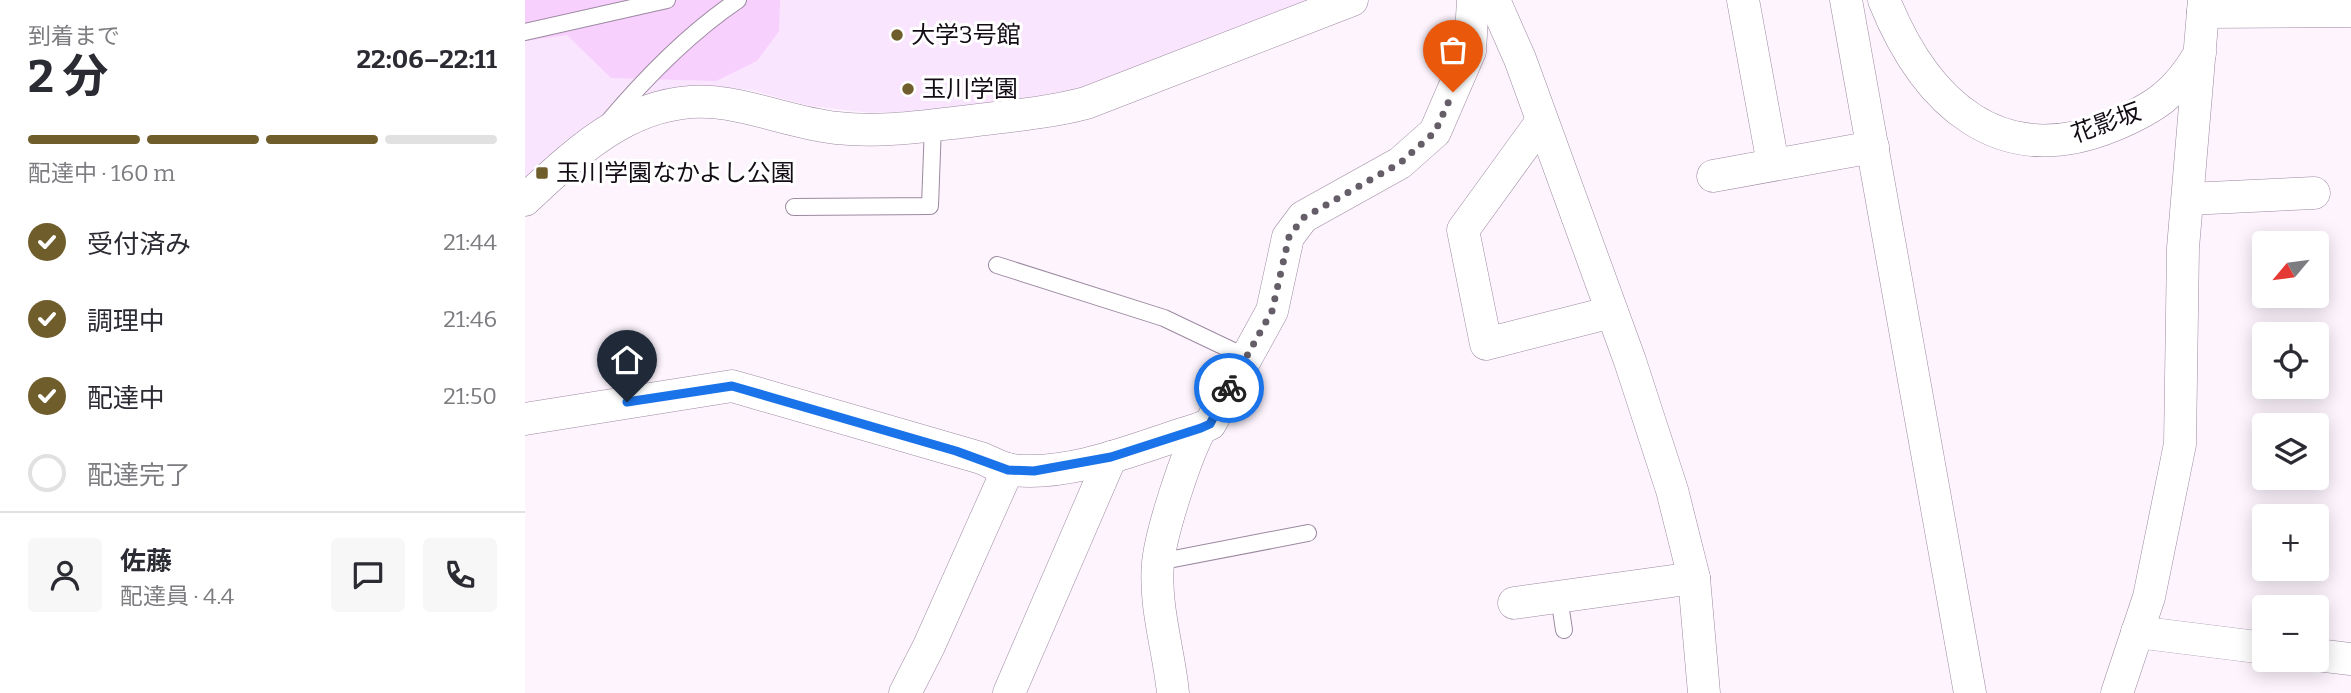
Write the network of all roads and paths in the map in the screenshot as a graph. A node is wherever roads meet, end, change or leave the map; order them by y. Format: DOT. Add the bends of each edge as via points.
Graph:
graph roads {
  1 [pos="667,0"];
  2 [pos="1352,0"];
  3 [pos="1473,0"];
  4 [pos="1494,0"];
  5 [pos="1744,0"];
  6 [pos="1846,0"];
  7 [pos="1884,0"];
  8 [pos="735,1"];
  9 [pos="2204,6"];
  10 [pos="2351,11"];
  11 [pos="525,32"];
  12 [pos="2201,51"];
  13 [pos="1542,121"];
  14 [pos="933,125"];
  15 [pos="592,139"];
  16 [pos="1873,147"];
  17 [pos="1773,164"];
  18 [pos="1713,176"];
  19 [pos="2314,193"];
  20 [pos="2188,199"];
  21 [pos="525,200"];
  22 [pos="794,207"];
  23 [pos="997,265"];
  24 [pos="1612,312"];
  25 [pos="1246,357"];
  26 [pos="525,419"];
  27 [pos="1201,428"];
  28 [pos="1111,457"];
  29 [pos="1008,470"];
  30 [pos="1308,533"];
  31 [pos="1158,562"];
  32 [pos="1695,579"];
  33 [pos="1559,597"];
  34 [pos="1514,603"];
  35 [pos="1564,630"];
  36 [pos="2137,632"];
  37 [pos="2252,646"];
  38 [pos="2329,656"];
  39 [pos="2351,659"];
  40 [pos="905,693"];
  41 [pos="1009,693"];
  42 [pos="1173,693"];
  43 [pos="1704,693"];
  44 [pos="1970,693"];
  45 [pos="2117,693"];
  1 -- 11 [label="lane"];
  2 -- 14 [label="street" via="1086,103"];
  3 -- 25 [label="street" via="1470,51 1435,132 1400,163 1303,218 1289,237 1272,311"];
  4 -- 13 [label="street"];
  5 -- 17 [label="street"];
  6 -- 16 [label="street"];
  7 -- 12 [label="street, 花影坂" via="1898,35 1959,112 2015,139 2047,142 2088,135 2128,119 2162,101 2184,81"];
  8 -- 15 [label="lane" via="634,92"];
  9 -- 10 [label="street"];
  9 -- 12 [label="street"];
  12 -- 20 [label="street"];
  13 -- 24 [label="street"];
  13 -- 24 [label="street" via="1463,230 1486,344"];
  14 -- 15 [label="street" via="835,128 725,103 686,101 632,116"];
  14 -- 22 [label="lane" via="930,206"];
  15 -- 21 [label="street"];
  16 -- 17 [label="street"];
  16 -- 44 [label="street"];
  17 -- 18 [label="street"];
  19 -- 20 [label="street"];
  20 -- 36 [label="street" via="2180,444 2149,597"];
  23 -- 25 [label="lane" via="1153,314"];
  24 -- 32 [label="street" via="1672,490"];
  25 -- 27 [label="street" via="1210,424"];
  26 -- 29 [label="street" via="732,386"];
  27 -- 28 [label="street"];
  27 -- 31 [label="street" via="1191,447"];
  28 -- 29 [label="street" via="1034,471"];
  28 -- 41 [label="street"];
  29 -- 40 [label="street"];
  30 -- 31 [label="lane"];
  31 -- 42 [label="street"];
  32 -- 33 [label="street"];
  32 -- 43 [label="street"];
  33 -- 34 [label="street"];
  33 -- 35 [label="lane"];
  36 -- 37 [label="street"];
  36 -- 45 [label="street"];
  38 -- 39 [label="street"];
}
